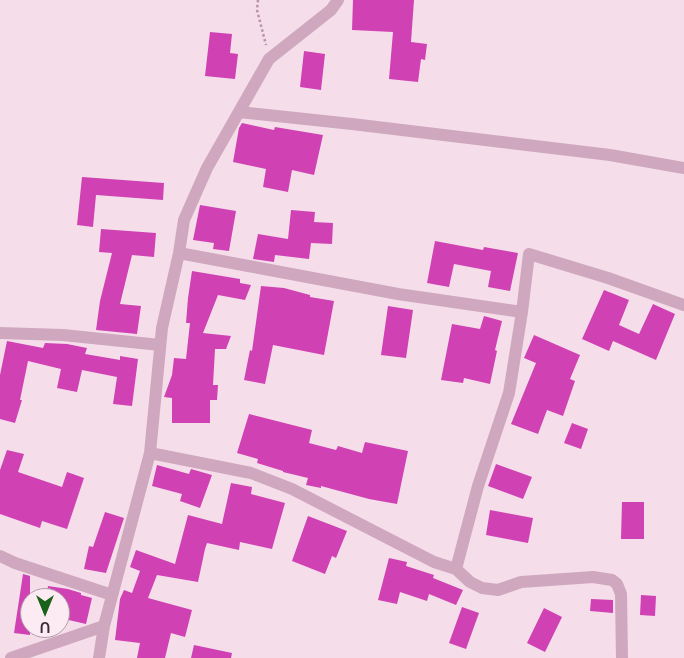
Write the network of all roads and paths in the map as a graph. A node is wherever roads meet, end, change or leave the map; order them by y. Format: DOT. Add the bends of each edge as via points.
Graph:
graph roads {
  1 [pos="258,0"];
  2 [pos="338,0"];
  3 [pos="269,59"];
  4 [pos="239,112"];
  5 [pos="684,168"];
  6 [pos="179,252"];
  7 [pos="684,305"];
  8 [pos="522,312"];
  9 [pos="0,332"];
  10 [pos="160,345"];
  11 [pos="150,453"];
  12 [pos="0,556"];
  13 [pos="456,569"];
  14 [pos="112,595"];
  15 [pos="104,626"];
  16 [pos="11,658"];
  17 [pos="99,658"];
  18 [pos="622,658"];
  1 -- 3 [label="path" via="257,10"];
  2 -- 3 [label="street" via="331,10"];
  3 -- 4 [label="street"];
  4 -- 5 [label="street" via="610,155"];
  4 -- 6 [label="street" via="207,168 184,220"];
  6 -- 8 [label="street" via="398,294"];
  6 -- 10 [label="street"];
  7 -- 8 [label="street" via="529,254"];
  8 -- 13 [label="street" via="509,393 478,486"];
  9 -- 10 [label="street" via="63,334"];
  10 -- 11 [label="street"];
  11 -- 13 [label="street" via="251,473 292,489 434,562"];
  11 -- 14 [label="street"];
  12 -- 14 [label="street"];
  13 -- 18 [label="street" via="470,582 498,590 521,582 593,577 612,580 621,594"];
  14 -- 15 [label="street"];
  15 -- 16 [label="street"];
  15 -- 17 [label="street"];
}
